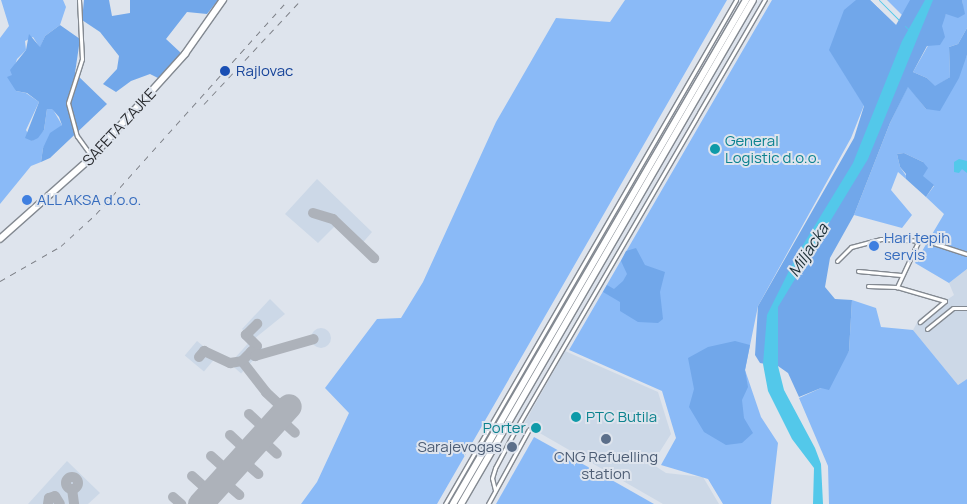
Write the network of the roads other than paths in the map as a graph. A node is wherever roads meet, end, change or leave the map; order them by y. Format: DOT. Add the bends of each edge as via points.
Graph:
graph roads {
  1 [pos="78,0"];
  2 [pos="223,0"];
  3 [pos="736,0"];
  4 [pos="746,0"];
  5 [pos="753,0"];
  6 [pos="765,0"];
  7 [pos="92,157"];
  8 [pos="0,239"];
  9 [pos="918,242"];
  10 [pos="967,254"];
  11 [pos="837,261"];
  12 [pos="858,271"];
  13 [pos="901,275"];
  14 [pos="868,286"];
  15 [pos="897,287"];
  16 [pos="967,308"];
  17 [pos="920,322"];
  18 [pos="927,330"];
  19 [pos="529,429"];
  20 [pos="496,490"];
  21 [pos="444,504"];
  22 [pos="453,504"];
  23 [pos="461,504"];
  24 [pos="488,504"];
  1 -- 7 [label="street" via="82,59 68,103 69,118 76,136"];
  2 -- 7 [label="main road, SAFETA ZAJKE" via="184,54"];
  3 -- 21 [label="street"];
  4 -- 22 [label="highway"];
  5 -- 23 [label="highway"];
  6 -- 20 [label="street" via="513,435 493,474"];
  7 -- 8 [label="main road, SAFETA ZAJKE"];
  9 -- 10 [label="street"];
  9 -- 11 [label="street" via="869,240 851,247"];
  9 -- 13 [label="street"];
  12 -- 13 [label="street"];
  13 -- 15 [label="street"];
  14 -- 15 [label="street"];
  15 -- 17 [label="street" via="945,299 944,304"];
  16 -- 18 [label="street" via="953,308"];
  19 -- 20 [label="street"];
  20 -- 24 [label="street"];
}
